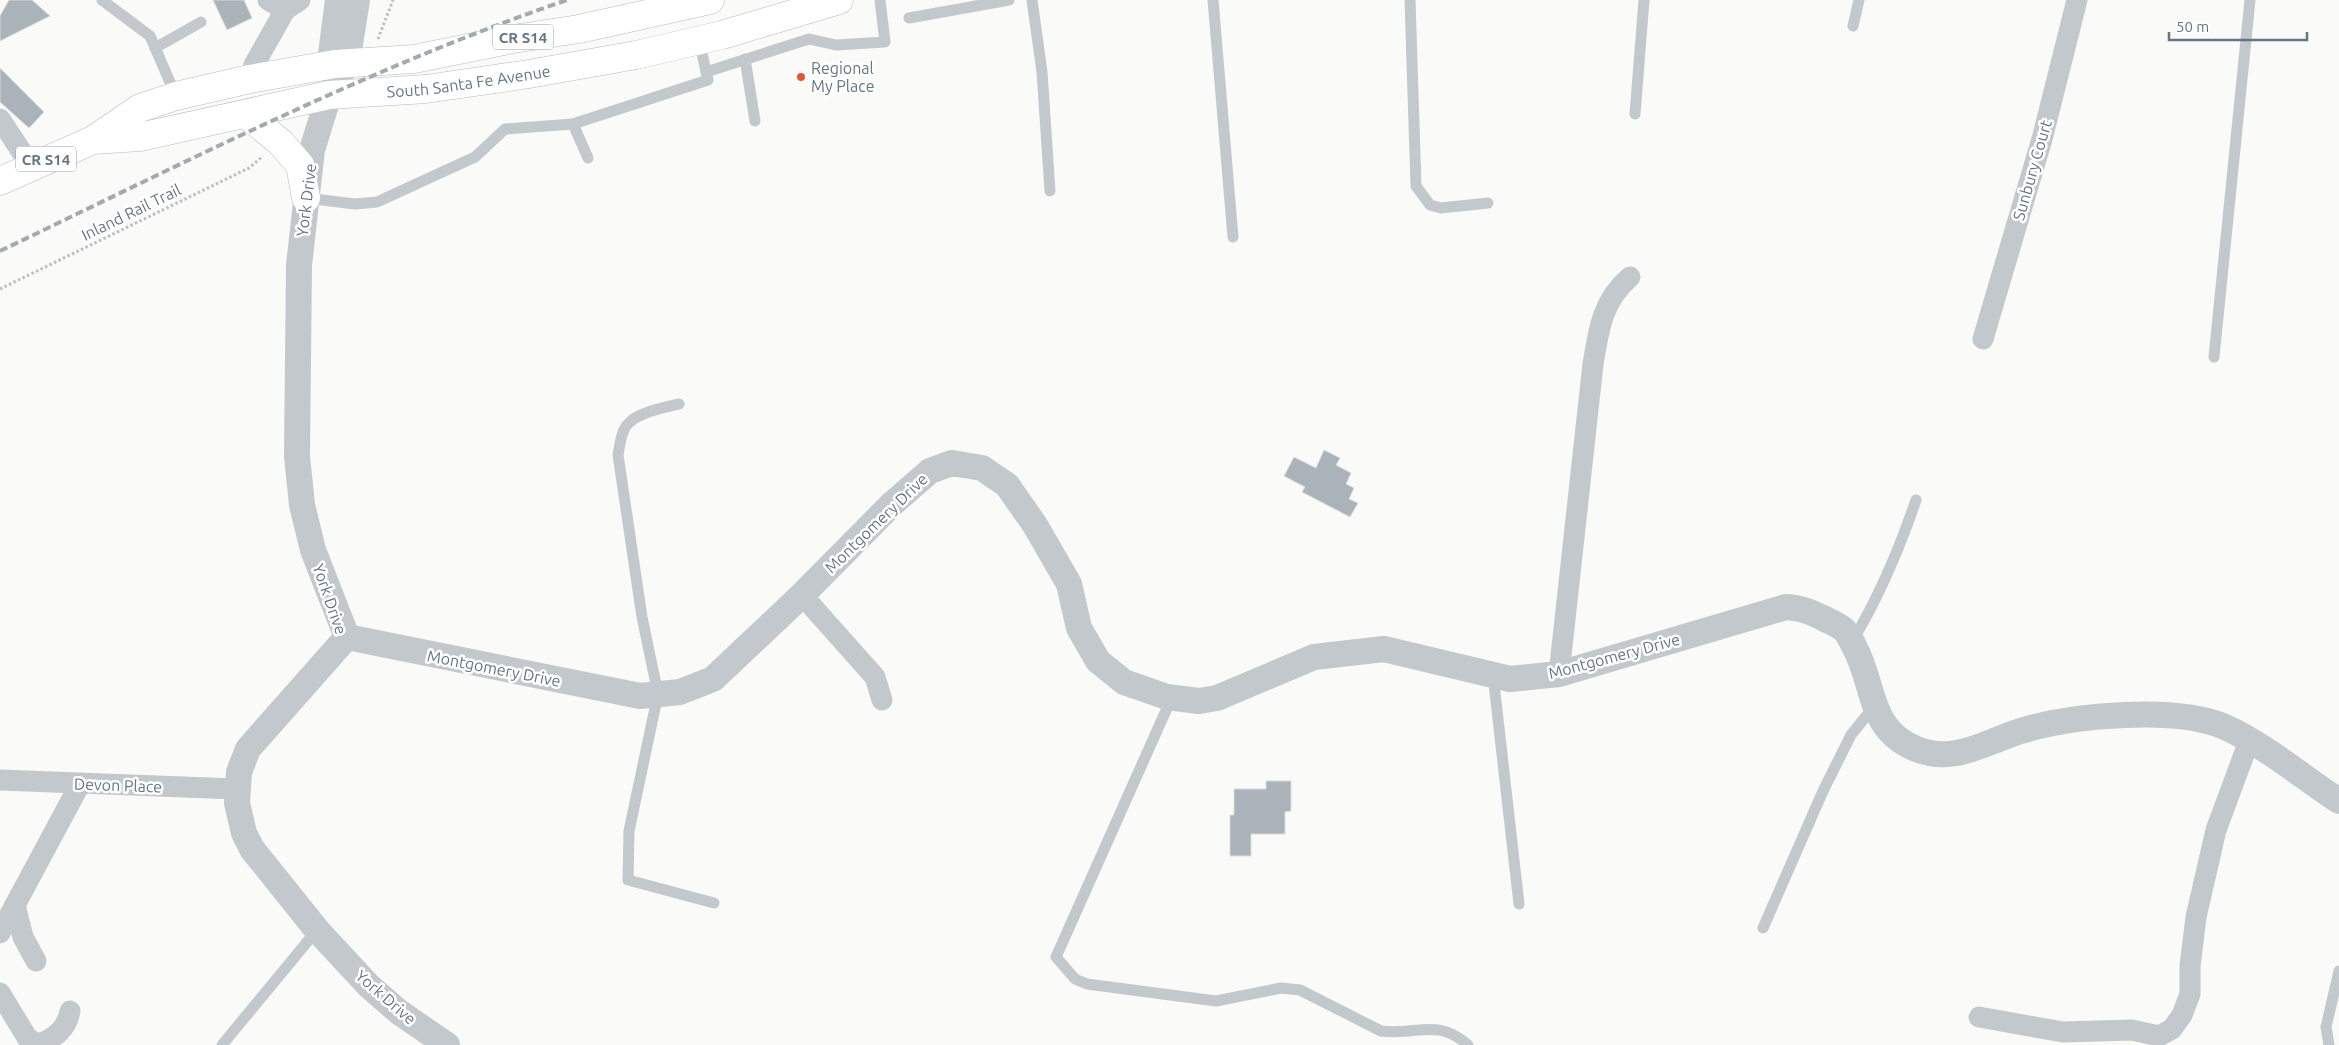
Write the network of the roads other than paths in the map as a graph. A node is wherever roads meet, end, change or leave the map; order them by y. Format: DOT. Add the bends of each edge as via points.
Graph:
graph roads {
  1 [pos="102,0"];
  2 [pos="338,0"];
  3 [pos="357,0"];
  4 [pos="710,0"];
  5 [pos="726,0"];
  6 [pos="839,0"];
  7 [pos="880,0"];
  8 [pos="1009,0"];
  9 [pos="1032,0"];
  10 [pos="1213,0"];
  11 [pos="1410,0"];
  12 [pos="1644,0"];
  13 [pos="1859,0"];
  14 [pos="2077,0"];
  15 [pos="2250,0"];
  16 [pos="284,3"];
  17 [pos="909,18"];
  18 [pos="201,22"];
  19 [pos="1853,26"];
  20 [pos="700,40"];
  21 [pos="155,48"];
  22 [pos="745,59"];
  23 [pos="339,64"];
  24 [pos="706,72"];
  25 [pos="250,79"];
  26 [pos="329,94"];
  27 [pos="176,96"];
  28 [pos="1635,114"];
  29 [pos="247,115"];
  30 [pos="0,119"];
  31 [pos="755,121"];
  32 [pos="573,124"];
  33 [pos="93,140"];
  34 [pos="588,158"];
  35 [pos="30,166"];
  36 [pos="0,181"];
  37 [pos="1050,190"];
  38 [pos="306,198"];
  39 [pos="1488,203"];
  40 [pos="1233,237"];
  41 [pos="1630,277"];
  42 [pos="1984,338"];
  43 [pos="2214,357"];
  44 [pos="680,404"];
  45 [pos="1916,500"];
  46 [pos="802,594"];
  47 [pos="347,638"];
  48 [pos="1852,642"];
  49 [pos="1559,674"];
  50 [pos="1493,675"];
  51 [pos="658,694"];
  52 [pos="1172,697"];
  53 [pos="882,700"];
  54 [pos="1875,705"];
  55 [pos="2249,741"];
  56 [pos="0,780"];
  57 [pos="80,784"];
  58 [pos="236,788"];
  59 [pos="2339,801"];
  60 [pos="714,903"];
  61 [pos="16,904"];
  62 [pos="1519,904"];
  63 [pos="1763,928"];
  64 [pos="317,930"];
  65 [pos="0,933"];
  66 [pos="36,962"];
  67 [pos="2339,971"];
  68 [pos="0,993"];
  69 [pos="70,1010"];
  70 [pos="1979,1017"];
  71 [pos="222,1045"];
  72 [pos="447,1045"];
  73 [pos="1468,1045"];
  74 [pos="2328,1045"];
  1 -- 21 [label="lane" via="150,36"];
  2 -- 23 [label="street"];
  3 -- 23 [label="street"];
  4 -- 23 [label="main road, South Santa Fe Avenue / CR S14" via="578,29 513,38 414,59"];
  5 -- 26 [label="main road" via="692,22 661,35 582,53"];
  6 -- 20 [label="main road, South Santa Fe Avenue / CR S14"];
  7 -- 22 [label="lane" via="885,42 836,45 809,39"];
  8 -- 17 [label="lane"];
  9 -- 37 [label="lane" via="1042,72"];
  10 -- 40 [label="lane"];
  11 -- 39 [label="lane" via="1416,186 1430,205 1441,208"];
  12 -- 28 [label="lane"];
  13 -- 19 [label="lane"];
  14 -- 42 [label="street, Sunbury Court" via="2042,139"];
  15 -- 43 [label="lane"];
  16 -- 25 [label="street"];
  18 -- 21 [label="lane"];
  20 -- 24 [label="lane"];
  20 -- 26 [label="main road, South Santa Fe Avenue / CR S14" via="510,77 426,89"];
  21 -- 27 [label="lane"];
  22 -- 24 [label="lane"];
  22 -- 31 [label="lane"];
  23 -- 25 [label="main road, South Santa Fe Avenue / CR S14"];
  23 -- 26 [label="street, York Drive"];
  24 -- 32 [label="lane" via="708,80"];
  25 -- 27 [label="main road, South Santa Fe Avenue / CR S14"];
  26 -- 29 [label="main road, South Santa Fe Avenue / CR S14"];
  26 -- 38 [label="street, York Drive" via="312,150"];
  27 -- 33 [label="main road, South Santa Fe Avenue / CR S14" via="140,108"];
  29 -- 33 [label="main road, South Santa Fe Avenue / CR S14" via="140,137"];
  29 -- 38 [label="main road" via="280,142 300,165"];
  30 -- 35 [label="street"];
  32 -- 34 [label="lane"];
  32 -- 38 [label="lane" via="505,129 475,157 377,202 355,204"];
  33 -- 35 [label="main road, South Santa Fe Avenue / CR S14"];
  35 -- 36 [label="main road, South Santa Fe Avenue / CR S14"];
  38 -- 47 [label="street, York Drive" via="299,266 298,456 302,505 314,550"];
  41 -- 49 [label="street" via="1616,289 1600,322"];
  44 -- 51 [label="lane" via="660,408 630,422 622,434 618,456 642,617"];
  45 -- 48 [label="lane" via="1890,570"];
  46 -- 51 [label="street, Montgomery Drive" via="713,679 680,692"];
  46 -- 52 [label="street, Montgomery Drive" via="892,504 930,471 952,462 982,468 1008,485 1035,525 1069,584 1079,628 1098,661 1124,682"];
  46 -- 53 [label="street" via="875,676"];
  47 -- 51 [label="street, Montgomery Drive" via="640,696"];
  47 -- 58 [label="street, York Drive" via="248,749"];
  48 -- 49 [label="street, Montgomery Drive" via="1842,628 1803,608 1786,607"];
  48 -- 54 [label="street, Montgomery Drive"];
  49 -- 50 [label="street, Montgomery Drive" via="1510,679"];
  50 -- 52 [label="street, Montgomery Drive" via="1384,649 1314,657 1217,698 1199,701"];
  50 -- 62 [label="lane"];
  51 -- 60 [label="lane" via="629,831 628,880"];
  52 -- 73 [label="lane" via="1056,956 1075,979 1087,984 1216,1000 1281,988 1300,990 1380,1031 1394,1033 1432,1028 1455,1034"];
  54 -- 55 [label="street, Montgomery Drive" via="1880,720 1896,738 1919,750 1939,754 1969,751 2024,730 2090,717 2140,714 2183,717 2224,726"];
  54 -- 63 [label="lane" via="1847,743"];
  55 -- 59 [label="street, Montgomery Drive"];
  55 -- 70 [label="street" via="2216,830 2196,917 2190,994 2172,1029 2159,1036 2132,1030 2063,1032"];
  56 -- 57 [label="street, Devon Place"];
  57 -- 58 [label="street, Devon Place"];
  57 -- 61 [label="street"];
  58 -- 64 [label="street, York Drive" via="236,803 252,849"];
  61 -- 65 [label="street"];
  61 -- 66 [label="street" via="23,937"];
  64 -- 71 [label="lane"];
  64 -- 72 [label="street, York Drive" via="369,986"];
  67 -- 74 [label="lane" via="2326,1028"];
  68 -- 69 [label="street" via="28,1039 38,1044 58,1034 69,1020"];
}
